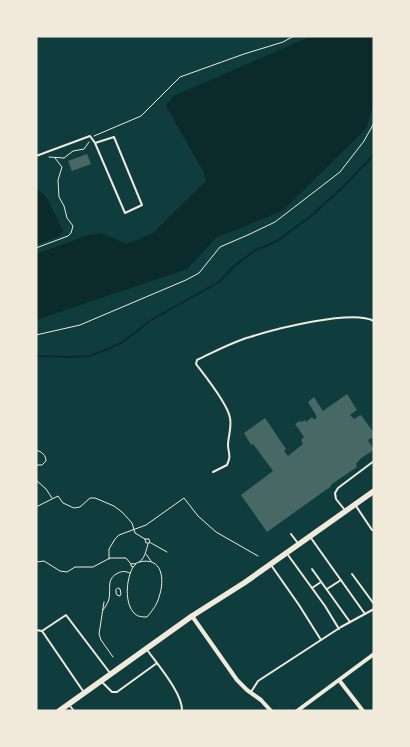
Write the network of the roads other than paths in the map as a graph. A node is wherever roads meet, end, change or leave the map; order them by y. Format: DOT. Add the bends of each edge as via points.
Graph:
graph roads {
  1 [pos="95,143"];
  2 [pos="36,156"];
  3 [pos="374,321"];
  4 [pos="374,462"];
  5 [pos="213,472"];
  6 [pos="374,491"];
  7 [pos="355,504"];
  8 [pos="345,511"];
  9 [pos="374,530"];
  10 [pos="291,534"];
  11 [pos="310,536"];
  12 [pos="298,544"];
  13 [pos="287,553"];
  14 [pos="270,564"];
  15 [pos="312,569"];
  16 [pos="352,574"];
  17 [pos="341,580"];
  18 [pos="322,582"];
  19 [pos="312,588"];
  20 [pos="327,590"];
  21 [pos="374,604"];
  22 [pos="374,609"];
  23 [pos="365,614"];
  24 [pos="192,616"];
  25 [pos="350,622"];
  26 [pos="339,629"];
  27 [pos="36,630"];
  28 [pos="42,631"];
  29 [pos="321,640"];
  30 [pos="146,649"];
  31 [pos="374,654"];
  32 [pos="156,663"];
  33 [pos="112,674"];
  34 [pos="339,680"];
  35 [pos="101,682"];
  36 [pos="251,692"];
  37 [pos="84,693"];
  38 [pos="65,708"];
  39 [pos="74,711"];
  40 [pos="182,711"];
  41 [pos="271,711"];
  42 [pos="297,711"];
  43 [pos="363,711"];
  1 -- 1 [label="lane" via="125,212 142,205 114,137"];
  1 -- 2 [label="lane" via="90,136"];
  3 -- 5 [label="lane" via="368,318 333,318 304,324 248,337 197,360 196,364 230,416 230,457 227,465"];
  4 -- 8 [label="lane" via="334,493"];
  6 -- 7 [label="main road"];
  7 -- 8 [label="main road"];
  7 -- 9 [label="lane"];
  8 -- 11 [label="main road"];
  10 -- 12 [label="lane"];
  11 -- 12 [label="main road"];
  11 -- 17 [label="lane"];
  12 -- 13 [label="main road"];
  13 -- 14 [label="main road"];
  13 -- 19 [label="lane"];
  14 -- 24 [label="main road"];
  14 -- 29 [label="lane"];
  15 -- 18 [label="lane"];
  16 -- 21 [label="lane"];
  17 -- 20 [label="lane"];
  17 -- 23 [label="lane"];
  18 -- 19 [label="lane"];
  18 -- 20 [label="lane"];
  19 -- 26 [label="lane"];
  20 -- 25 [label="lane"];
  22 -- 23 [label="lane"];
  23 -- 25 [label="lane"];
  24 -- 30 [label="main road"];
  24 -- 36 [label="street" via="237,680"];
  25 -- 26 [label="lane"];
  26 -- 29 [label="lane"];
  27 -- 28 [label="lane"];
  28 -- 33 [label="lane" via="66,615"];
  28 -- 37 [label="lane"];
  29 -- 36 [label="lane" via="258,681"];
  30 -- 32 [label="lane"];
  30 -- 33 [label="main road"];
  31 -- 34 [label="street"];
  32 -- 35 [label="lane" via="116,692"];
  32 -- 40 [label="lane" via="175,688"];
  33 -- 35 [label="main road"];
  34 -- 42 [label="street"];
  34 -- 43 [label="street"];
  35 -- 37 [label="main road"];
  36 -- 41 [label="street"];
  37 -- 38 [label="main road"];
  38 -- 39 [label="lane"];
}
